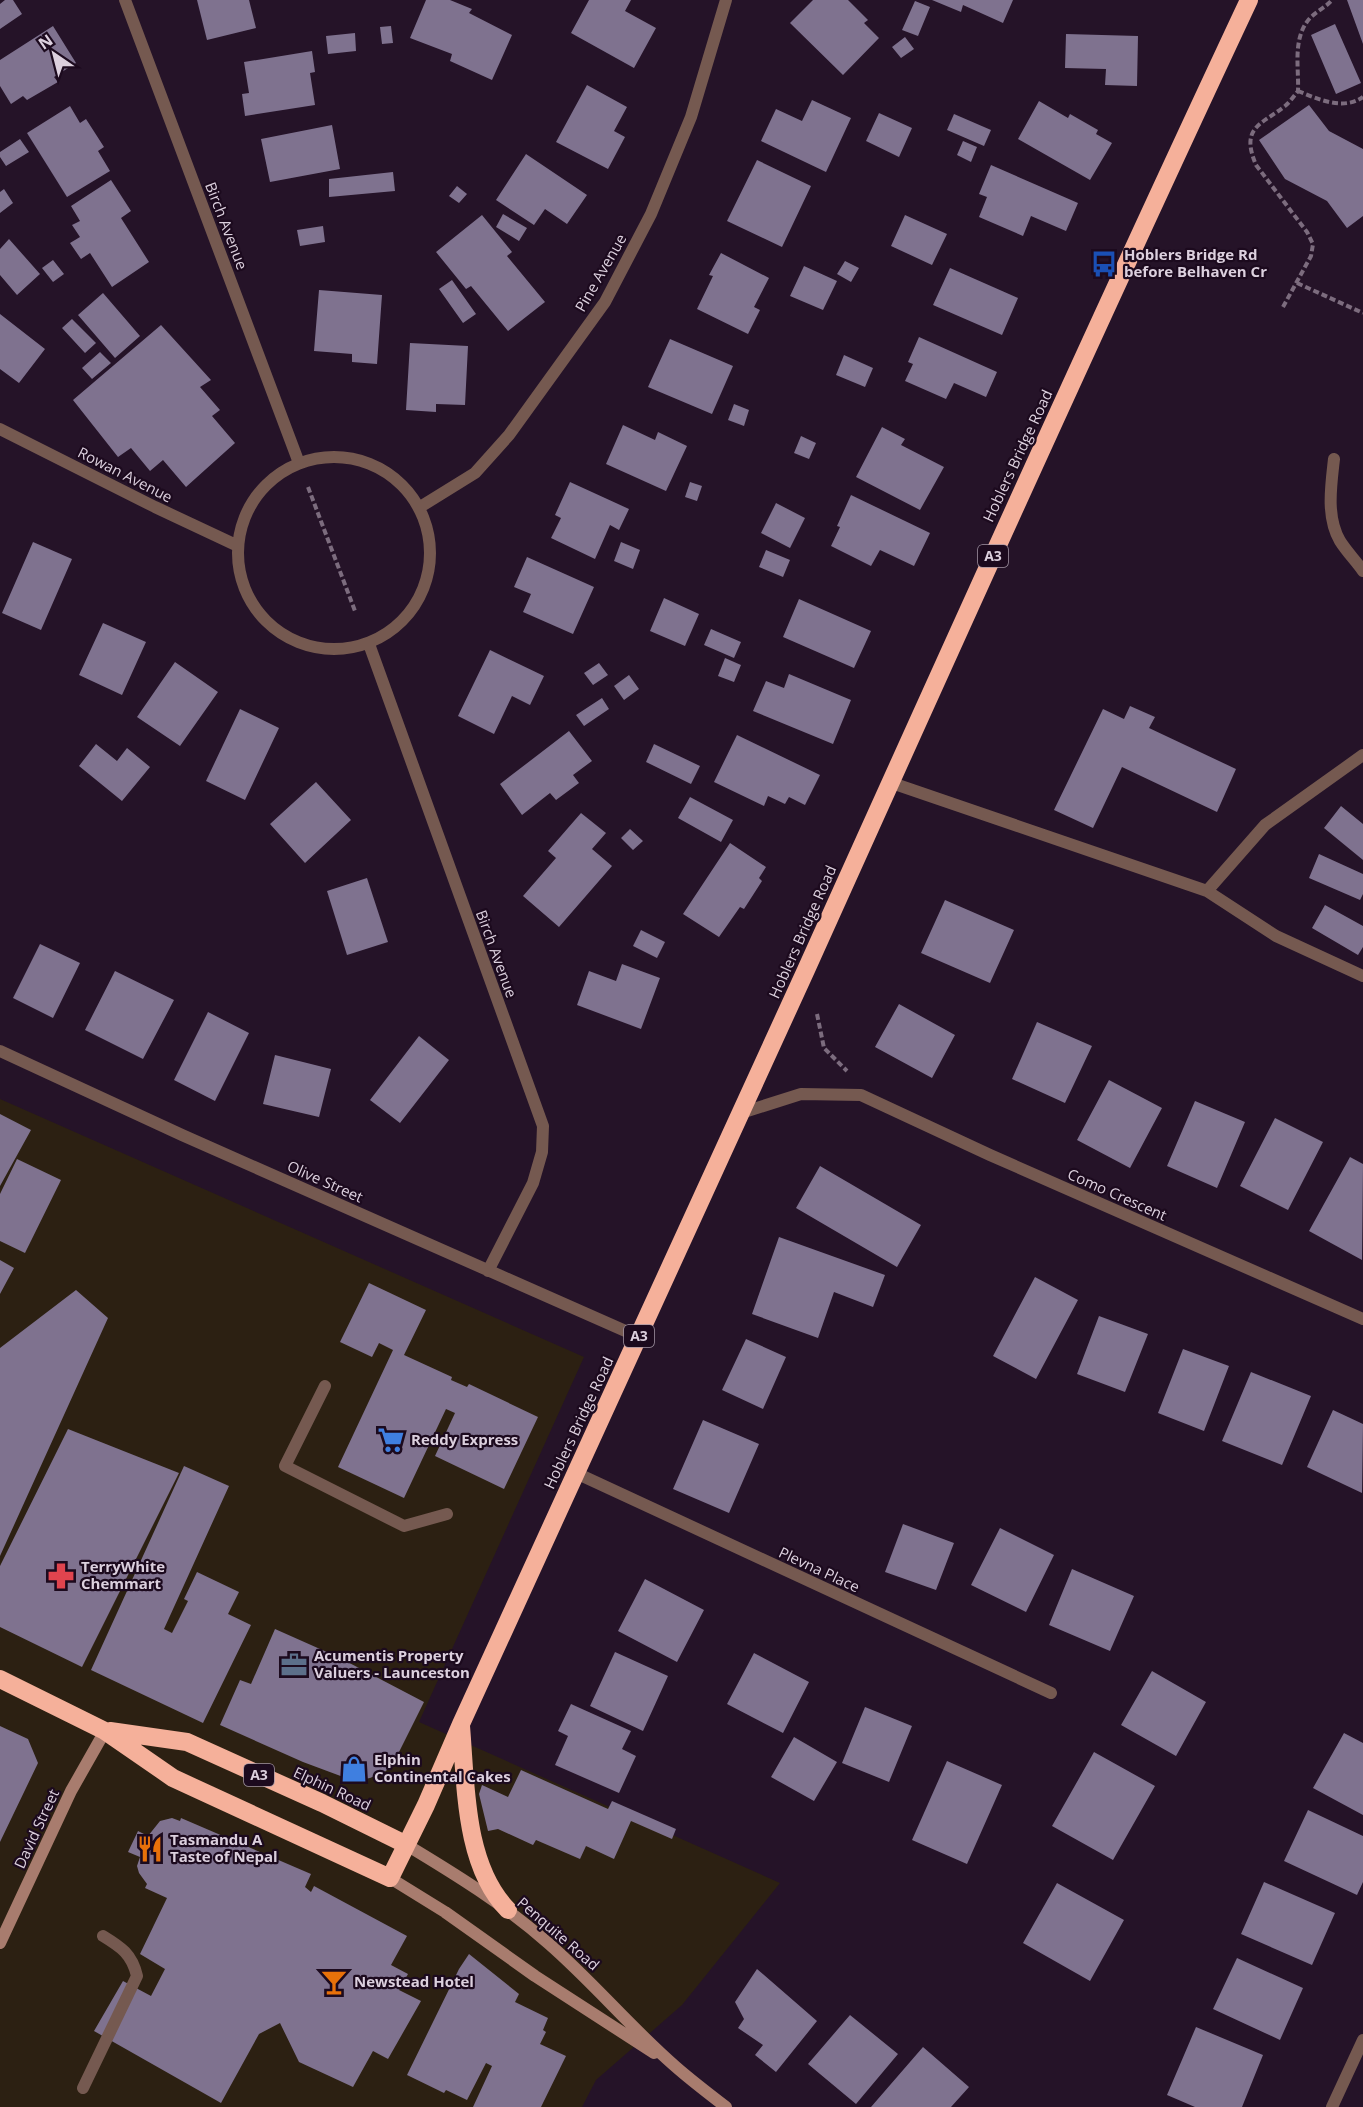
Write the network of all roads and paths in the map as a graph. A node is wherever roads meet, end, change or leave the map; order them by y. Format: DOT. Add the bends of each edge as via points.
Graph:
graph roads {
  1 [pos="125,0"];
  2 [pos="726,0"];
  3 [pos="1249,0"];
  4 [pos="1332,0"];
  5 [pos="1298,91"];
  6 [pos="1363,97"];
  7 [pos="1297,283"];
  8 [pos="1284,307"];
  9 [pos="1363,313"];
  10 [pos="0,429"];
  11 [pos="1334,459"];
  12 [pos="299,463"];
  13 [pos="308,487"];
  14 [pos="420,507"];
  15 [pos="238,546"];
  16 [pos="1363,571"];
  17 [pos="355,611"];
  18 [pos="369,644"];
  19 [pos="1363,755"];
  20 [pos="889,782"];
  21 [pos="1207,891"];
  22 [pos="806,970"];
  23 [pos="1363,976"];
  24 [pos="0,1051"];
  25 [pos="861,1095"];
  26 [pos="741,1113"];
  27 [pos="488,1271"];
  28 [pos="1363,1319"];
  29 [pos="639,1337"];
  30 [pos="325,1386"];
  31 [pos="576,1473"];
  32 [pos="447,1514"];
  33 [pos="0,1679"];
  34 [pos="1051,1693"];
  35 [pos="461,1724"];
  36 [pos="105,1731"];
  37 [pos="405,1844"];
  38 [pos="390,1878"];
  39 [pos="508,1910"];
  40 [pos="103,1936"];
  41 [pos="0,1943"];
  42 [pos="1363,2040"];
  43 [pos="675,2067"];
  44 [pos="83,2088"];
  45 [pos="726,2107"];
  46 [pos="1332,2107"];
  1 -- 12 [label="street, Birch Avenue"];
  2 -- 14 [label="street, Pine Avenue" via="692,117 651,214 605,302 503,443 475,473"];
  3 -- 20 [label="highway, Hoblers Bridge Road / A3"];
  4 -- 5 [label="path" via="1308,21 1300,38 1296,56"];
  5 -- 6 [label="path" via="1334,103 1346,104"];
  5 -- 7 [label="path" via="1288,104 1258,123 1251,143 1256,165 1313,244"];
  7 -- 8 [label="path"];
  7 -- 9 [label="path"];
  10 -- 15 [label="street, Rowan Avenue"];
  11 -- 16 [label="street" via="1329,497 1335,527 1340,541"];
  12 -- 14 [label="street" via="326,456 355,458 381,468 403,484"];
  12 -- 15 [label="street" via="276,476 257,495 244,518"];
  13 -- 17 [label="path"];
  14 -- 18 [label="street" via="430,537 430,570 419,600 399,625"];
  15 -- 18 [label="street" via="240,577 254,607 276,631 306,646 339,650"];
  18 -- 27 [label="street, Birch Avenue" via="543,1126 542,1152 533,1183"];
  19 -- 21 [label="street" via="1265,825"];
  20 -- 21 [label="street"];
  20 -- 22 [label="highway, Hoblers Bridge Road / A3"];
  21 -- 23 [label="street" via="1276,936"];
  22 -- 25 [label="path" via="824,1048 845,1067"];
  22 -- 26 [label="highway, Hoblers Bridge Road / A3"];
  24 -- 27 [label="street, Olive Street"];
  25 -- 26 [label="street, Como Crescent" via="801,1094"];
  25 -- 28 [label="street, Como Crescent"];
  26 -- 29 [label="highway, Hoblers Bridge Road / A3"];
  27 -- 29 [label="street, Olive Street"];
  29 -- 31 [label="highway, Hoblers Bridge Road / A3"];
  30 -- 32 [label="street" via="285,1466 404,1526"];
  31 -- 34 [label="street, Plevna Place"];
  31 -- 35 [label="highway, Hoblers Bridge Road / A3"];
  33 -- 36 [label="highway, Elphin Road / A3"];
  35 -- 37 [label="highway, Hoblers Bridge Road / A3"];
  35 -- 39 [label="highway" via="474,1839 487,1879"];
  36 -- 37 [label="highway, Elphin Road / A3" via="187,1742"];
  36 -- 38 [label="highway, Elphin Road / A3" via="173,1778"];
  36 -- 41 [label="street, David Street" via="71,1791"];
  37 -- 38 [label="highway, Hoblers Bridge Road / A3"];
  37 -- 39 [label="street, Penquite Road"];
  38 -- 43 [label="street, Penquite Road"];
  39 -- 43 [label="street, Penquite Road" via="589,1979"];
  40 -- 44 [label="street" via="129,1954 137,1976"];
  42 -- 46 [label="street"];
  43 -- 45 [label="street, Penquite Road"];
}
